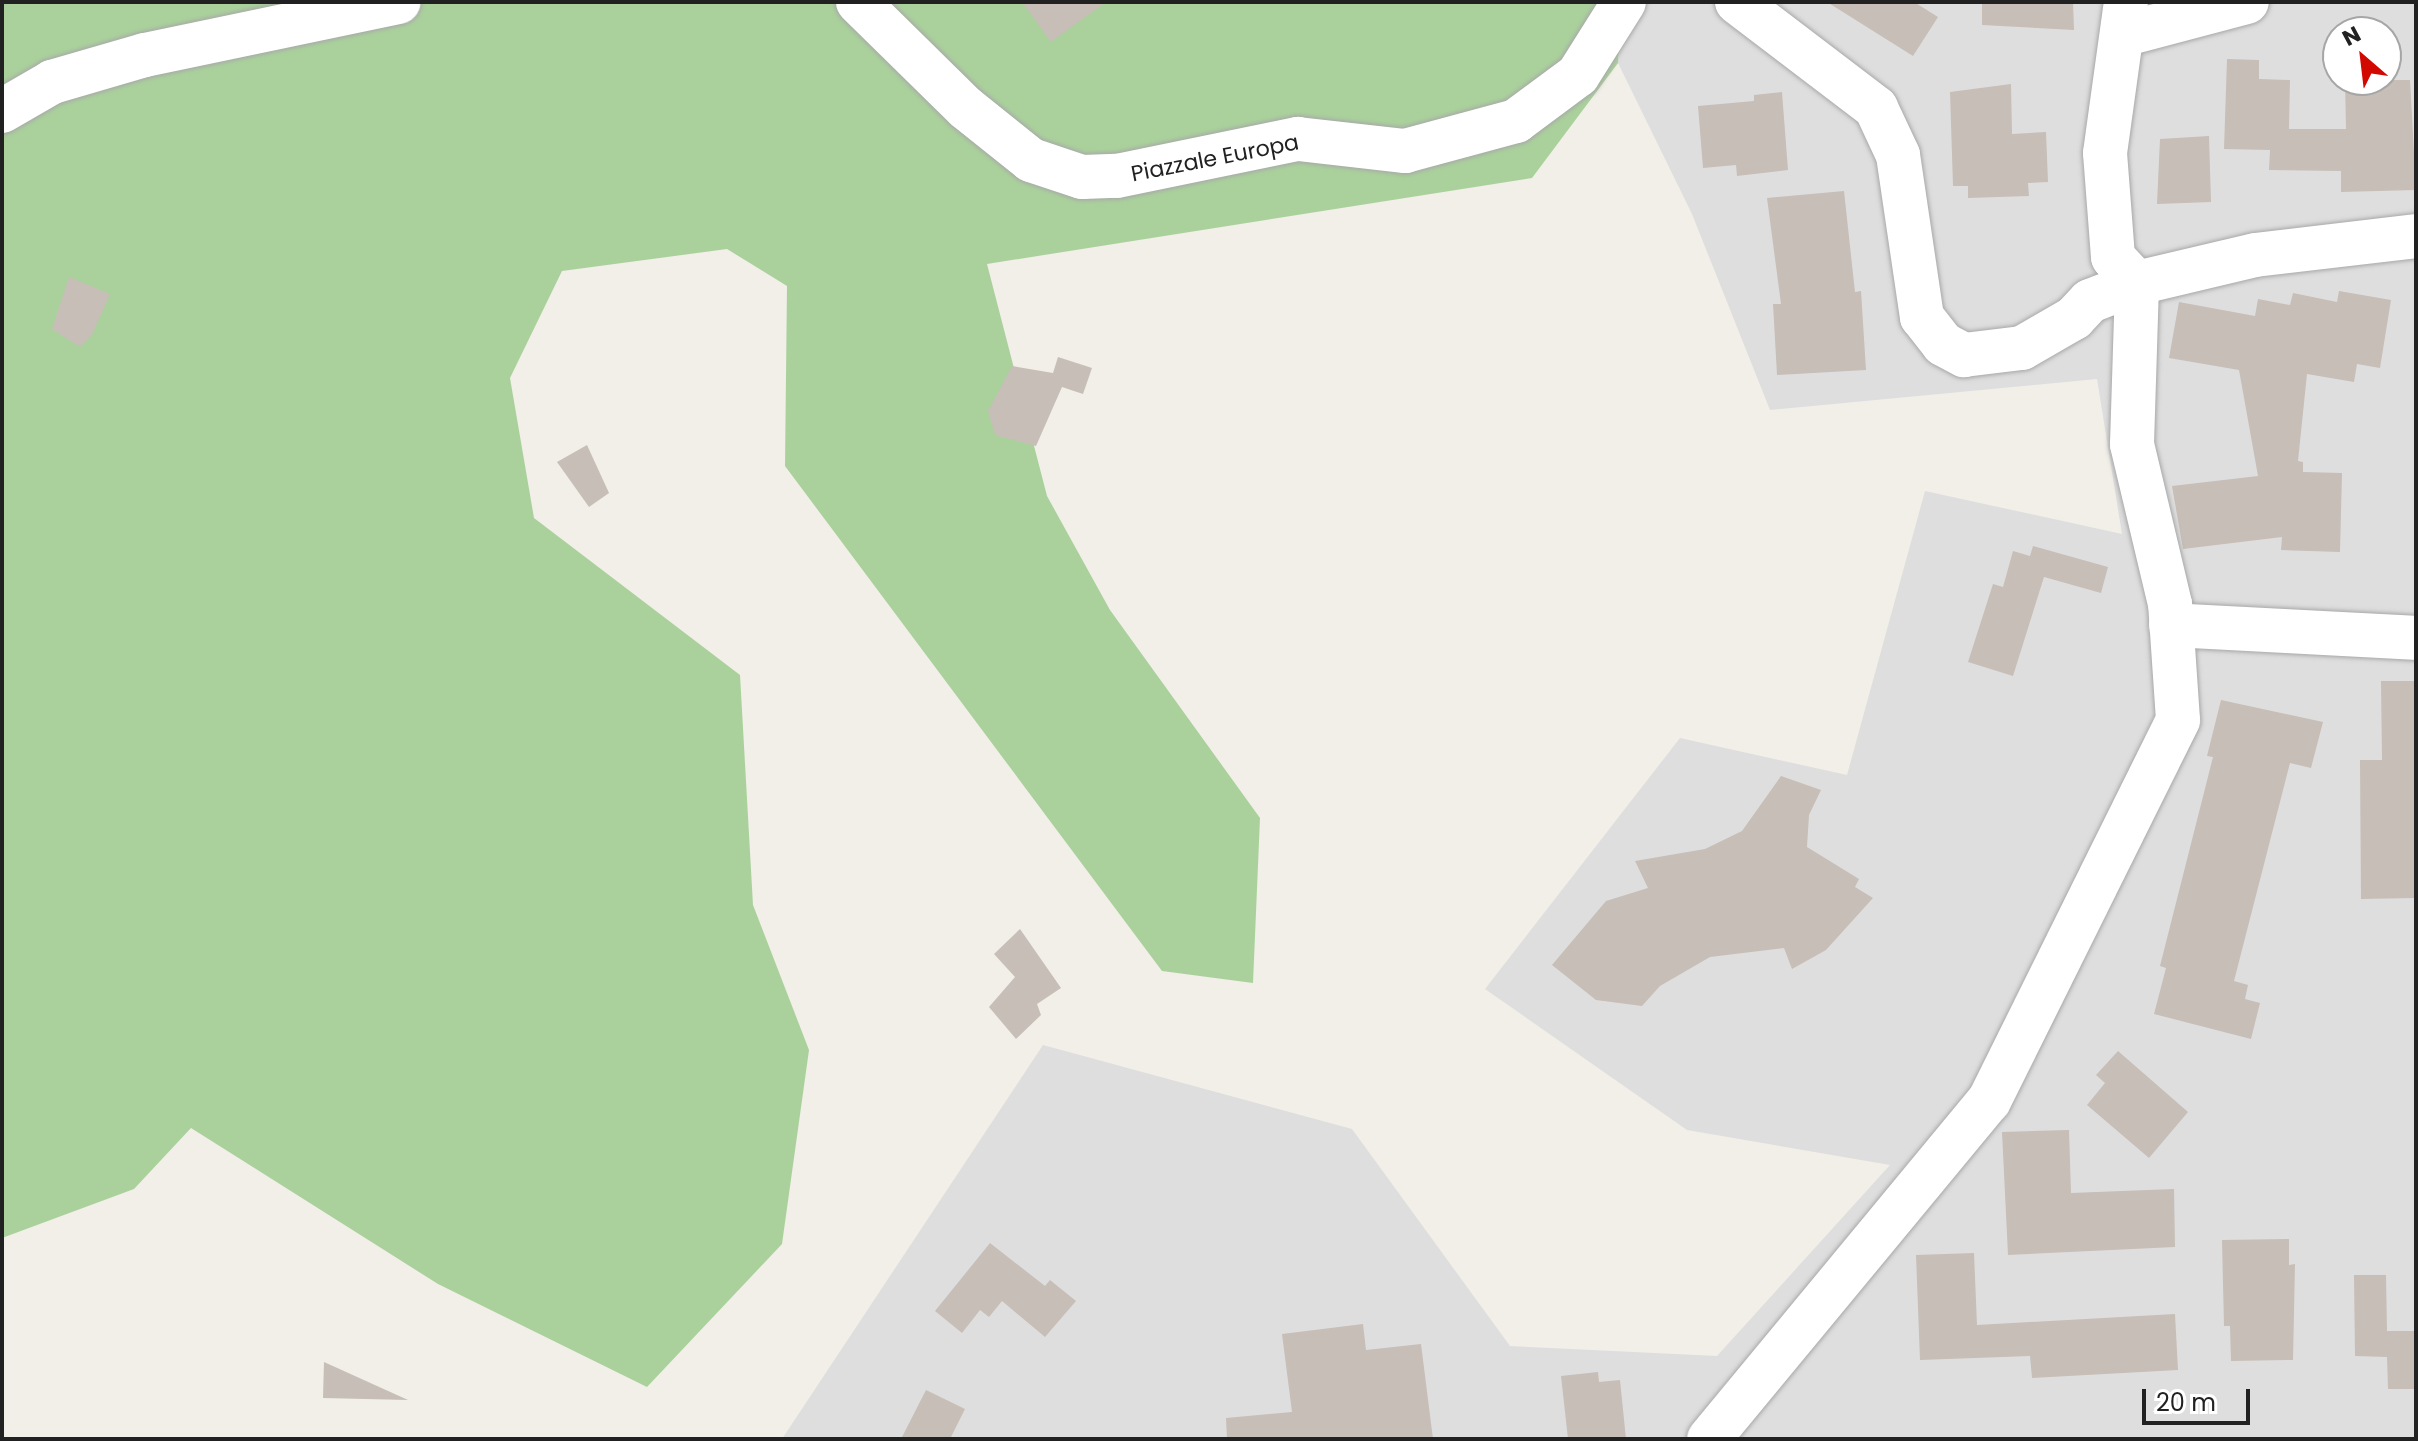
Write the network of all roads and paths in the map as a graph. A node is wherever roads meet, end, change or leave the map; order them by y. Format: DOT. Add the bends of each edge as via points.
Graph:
graph roads {
  1 [pos="399,2"];
  2 [pos="858,2"];
  3 [pos="1624,2"];
  4 [pos="1737,2"];
  5 [pos="2247,2"];
  6 [pos="2124,19"];
  7 [pos="2,111"];
  8 [pos="2416,236"];
  9 [pos="2137,283"];
  10 [pos="2171,625"];
  11 [pos="2416,638"];
  12 [pos="1709,1439"];
  1 -- 7 [label="street" via="145,55 52,82"];
  2 -- 3 [label="street, Piazzale Europa" via="966,108 1031,160 1082,177 1117,176 1298,139 1405,151 1516,121 1578,75"];
  4 -- 9 [label="street" via="1876,108 1898,155 1922,317 1943,344 1964,355 2022,348 2074,318 2090,301"];
  5 -- 6 [label="street"];
  6 -- 9 [label="street" via="2105,153 2113,257"];
  8 -- 9 [label="street" via="2255,255"];
  9 -- 10 [label="street" via="2132,444"];
  10 -- 11 [label="street"];
  10 -- 12 [label="street" via="2178,720 1989,1101"];
}
